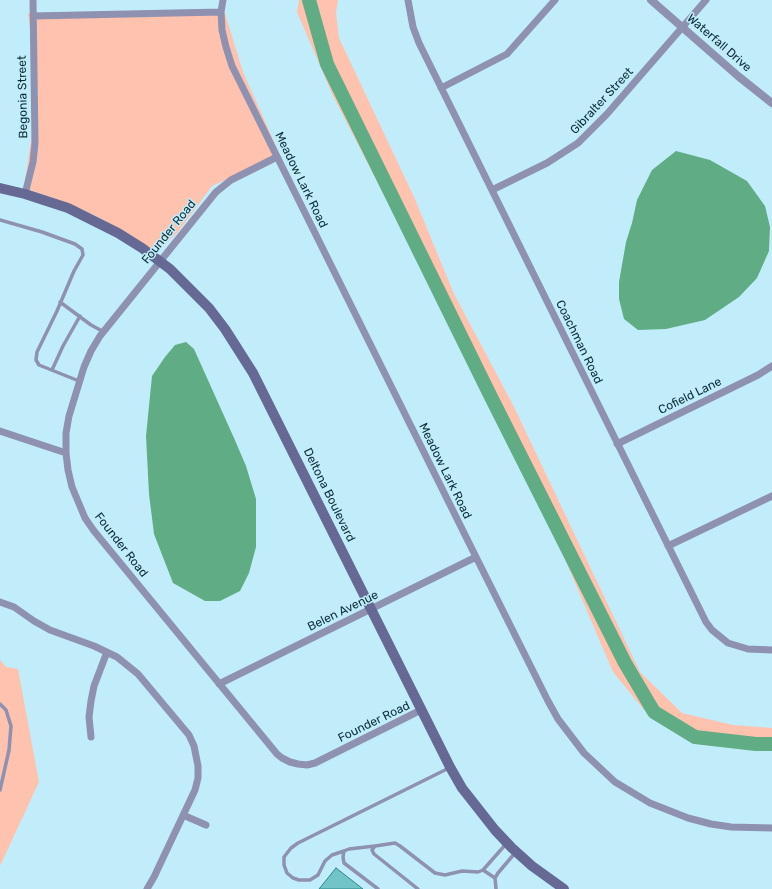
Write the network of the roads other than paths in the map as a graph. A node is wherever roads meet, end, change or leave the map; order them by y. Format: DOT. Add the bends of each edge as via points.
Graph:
graph roads {
  1 [pos="33,0"];
  2 [pos="223,0"];
  3 [pos="408,0"];
  4 [pos="555,0"];
  5 [pos="651,0"];
  6 [pos="706,0"];
  7 [pos="221,12"];
  8 [pos="33,16"];
  9 [pos="682,27"];
  10 [pos="441,88"];
  11 [pos="772,103"];
  12 [pos="277,157"];
  13 [pos="0,188"];
  14 [pos="492,190"];
  15 [pos="25,194"];
  16 [pos="0,220"];
  17 [pos="160,261"];
  18 [pos="60,302"];
  19 [pos="80,316"];
  20 [pos="104,332"];
  21 [pos="772,366"];
  22 [pos="52,370"];
  23 [pos="79,381"];
  24 [pos="0,431"];
  25 [pos="618,444"];
  26 [pos="66,453"];
  27 [pos="772,497"];
  28 [pos="668,546"];
  29 [pos="476,557"];
  30 [pos="0,602"];
  31 [pos="371,609"];
  32 [pos="772,650"];
  33 [pos="107,652"];
  34 [pos="219,684"];
  35 [pos="0,704"];
  36 [pos="421,710"];
  37 [pos="91,737"];
  38 [pos="450,767"];
  39 [pos="0,790"];
  40 [pos="183,815"];
  41 [pos="206,825"];
  42 [pos="772,828"];
  43 [pos="507,843"];
  44 [pos="375,846"];
  45 [pos="344,851"];
  46 [pos="516,852"];
  47 [pos="483,870"];
  48 [pos="495,878"];
  49 [pos="412,887"];
  50 [pos="147,889"];
  51 [pos="378,889"];
  52 [pos="418,889"];
  53 [pos="496,889"];
  54 [pos="564,889"];
  1 -- 8 [label="street, Begonia Street"];
  2 -- 7 [label="street, Meadow Lark Road"];
  3 -- 10 [label="street, Coachman Road" via="419,43"];
  4 -- 10 [label="street" via="507,54"];
  5 -- 9 [label="street, Waterfall Drive"];
  6 -- 9 [label="street, Gibralter Street"];
  7 -- 8 [label="street"];
  7 -- 12 [label="street, Meadow Lark Road" via="222,30 232,66"];
  8 -- 15 [label="street, Begonia Street" via="35,143"];
  9 -- 11 [label="street, Waterfall Drive"];
  9 -- 14 [label="street, Gibralter Street" via="608,114 578,143 548,163"];
  10 -- 14 [label="street, Coachman Road"];
  12 -- 17 [label="street, Founder Road" via="231,180 216,192"];
  12 -- 29 [label="street, Meadow Lark Road"];
  13 -- 15 [label="main road, Deltona Boulevard"];
  14 -- 25 [label="street, Coachman Road"];
  15 -- 17 [label="main road, Deltona Boulevard" via="92,219"];
  16 -- 18 [label="lane" via="42,232 82,249 83,255"];
  17 -- 20 [label="street, Founder Road"];
  17 -- 31 [label="main road, Deltona Boulevard" via="208,308 240,350"];
  18 -- 19 [label="lane"];
  18 -- 22 [label="lane" via="37,352 36,360 39,365"];
  19 -- 20 [label="lane"];
  19 -- 22 [label="lane"];
  20 -- 23 [label="street, Founder Road" via="91,351"];
  21 -- 25 [label="street, Cofield Lane"];
  22 -- 23 [label="lane"];
  23 -- 26 [label="street, Founder Road" via="69,416"];
  24 -- 26 [label="street"];
  25 -- 28 [label="street, Coachman Road"];
  26 -- 34 [label="street, Founder Road" via="72,488 94,531"];
  27 -- 28 [label="street"];
  28 -- 32 [label="street, Coachman Road" via="712,630 728,643 738,647"];
  29 -- 31 [label="street, Belen Avenue"];
  29 -- 42 [label="street, Meadow Lark Road" via="558,719 584,753 615,782 633,794 675,814 711,824"];
  30 -- 33 [label="street" via="14,607 50,630"];
  31 -- 34 [label="street, Belen Avenue"];
  31 -- 36 [label="main road, Deltona Boulevard"];
  33 -- 37 [label="street" via="91,701"];
  33 -- 40 [label="street" via="138,674 189,735 194,746 198,778"];
  34 -- 36 [label="street, Founder Road" via="277,754 298,764 315,763"];
  35 -- 39 [label="lane" via="6,710 11,726 10,750"];
  36 -- 38 [label="main road, Deltona Boulevard"];
  38 -- 43 [label="main road, Deltona Boulevard" via="477,809"];
  38 -- 45 [label="lane" via="298,843 284,857 284,865 293,878 310,880 318,875 325,861"];
  40 -- 41 [label="street"];
  40 -- 50 [label="street"];
  43 -- 46 [label="main road, Deltona Boulevard"];
  43 -- 47 [label="lane"];
  44 -- 45 [label="lane"];
  44 -- 47 [label="lane" via="395,843 436,873 446,875"];
  44 -- 49 [label="lane" via="372,850 374,854"];
  45 -- 51 [label="lane" via="344,863"];
  46 -- 48 [label="lane"];
  46 -- 54 [label="main road, Deltona Boulevard"];
  47 -- 48 [label="lane"];
  48 -- 53 [label="lane"];
  49 -- 52 [label="lane"];
}
